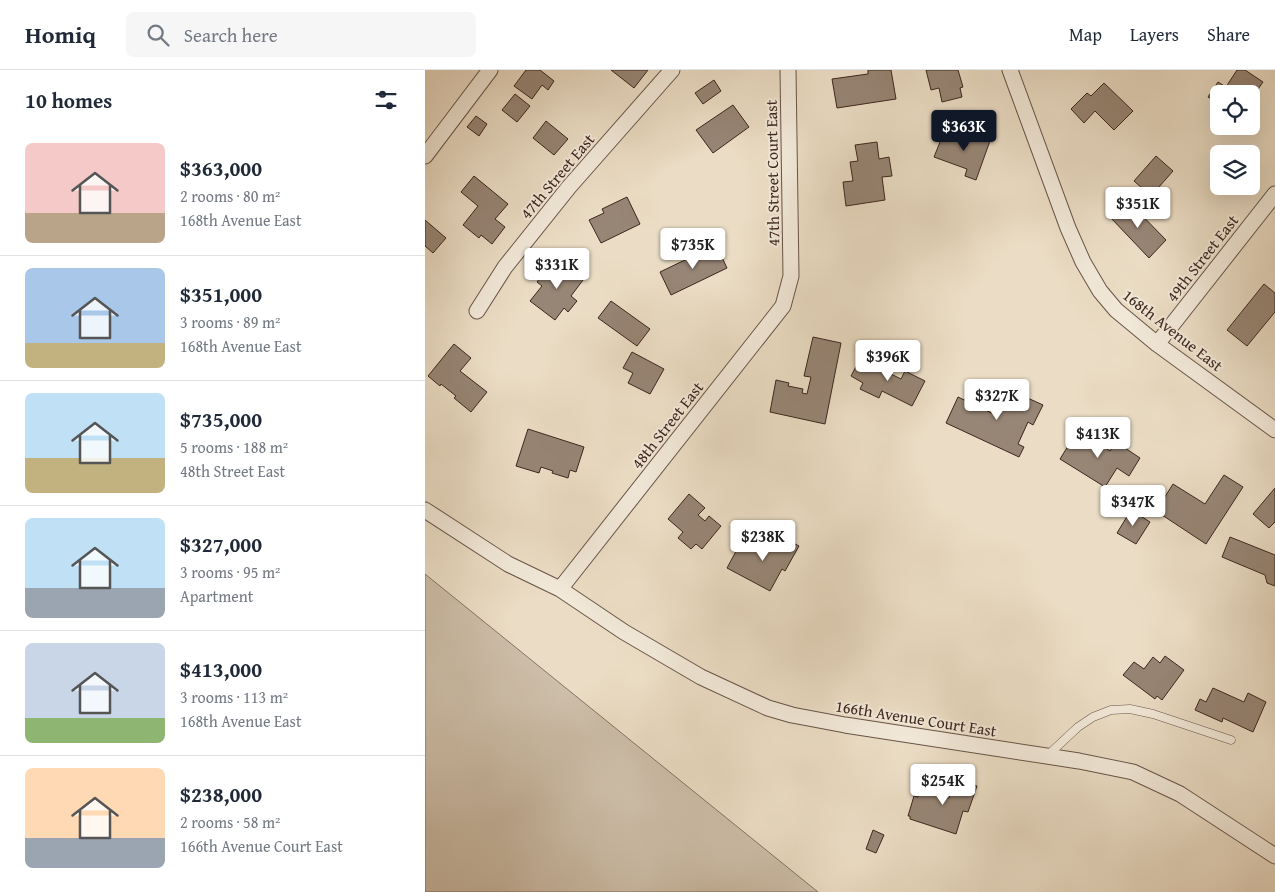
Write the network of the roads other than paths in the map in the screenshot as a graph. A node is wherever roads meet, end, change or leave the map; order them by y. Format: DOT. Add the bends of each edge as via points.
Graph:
graph roads {
  1 [pos="490,70"];
  2 [pos="672,70"];
  3 [pos="788,70"];
  4 [pos="1010,70"];
  5 [pos="425,156"];
  6 [pos="1275,194"];
  7 [pos="791,276"];
  8 [pos="477,311"];
  9 [pos="1157,344"];
  10 [pos="1275,430"];
  11 [pos="425,510"];
  12 [pos="560,589"];
  13 [pos="1231,740"];
  14 [pos="1047,756"];
  15 [pos="1275,856"];
  1 -- 5 [label="street"];
  2 -- 8 [label="street, 47th Street East" via="569,187 505,267"];
  3 -- 7 [label="street, 47th Street Court East"];
  4 -- 9 [label="street, 168th Avenue East" via="1083,262 1100,292 1116,310"];
  6 -- 9 [label="street, 49th Street East"];
  7 -- 12 [label="street, 48th Street East" via="783,306"];
  9 -- 10 [label="street, 168th Avenue East"];
  11 -- 12 [label="street, 166th Avenue Court East" via="508,564"];
  12 -- 14 [label="street, 166th Avenue Court East" via="624,632 701,677 768,708 845,725"];
  13 -- 14 [label="lane" via="1145,712 1111,710 1086,722"];
  14 -- 15 [label="street, 166th Avenue Court East" via="1133,772 1151,779 1180,794"];
}
